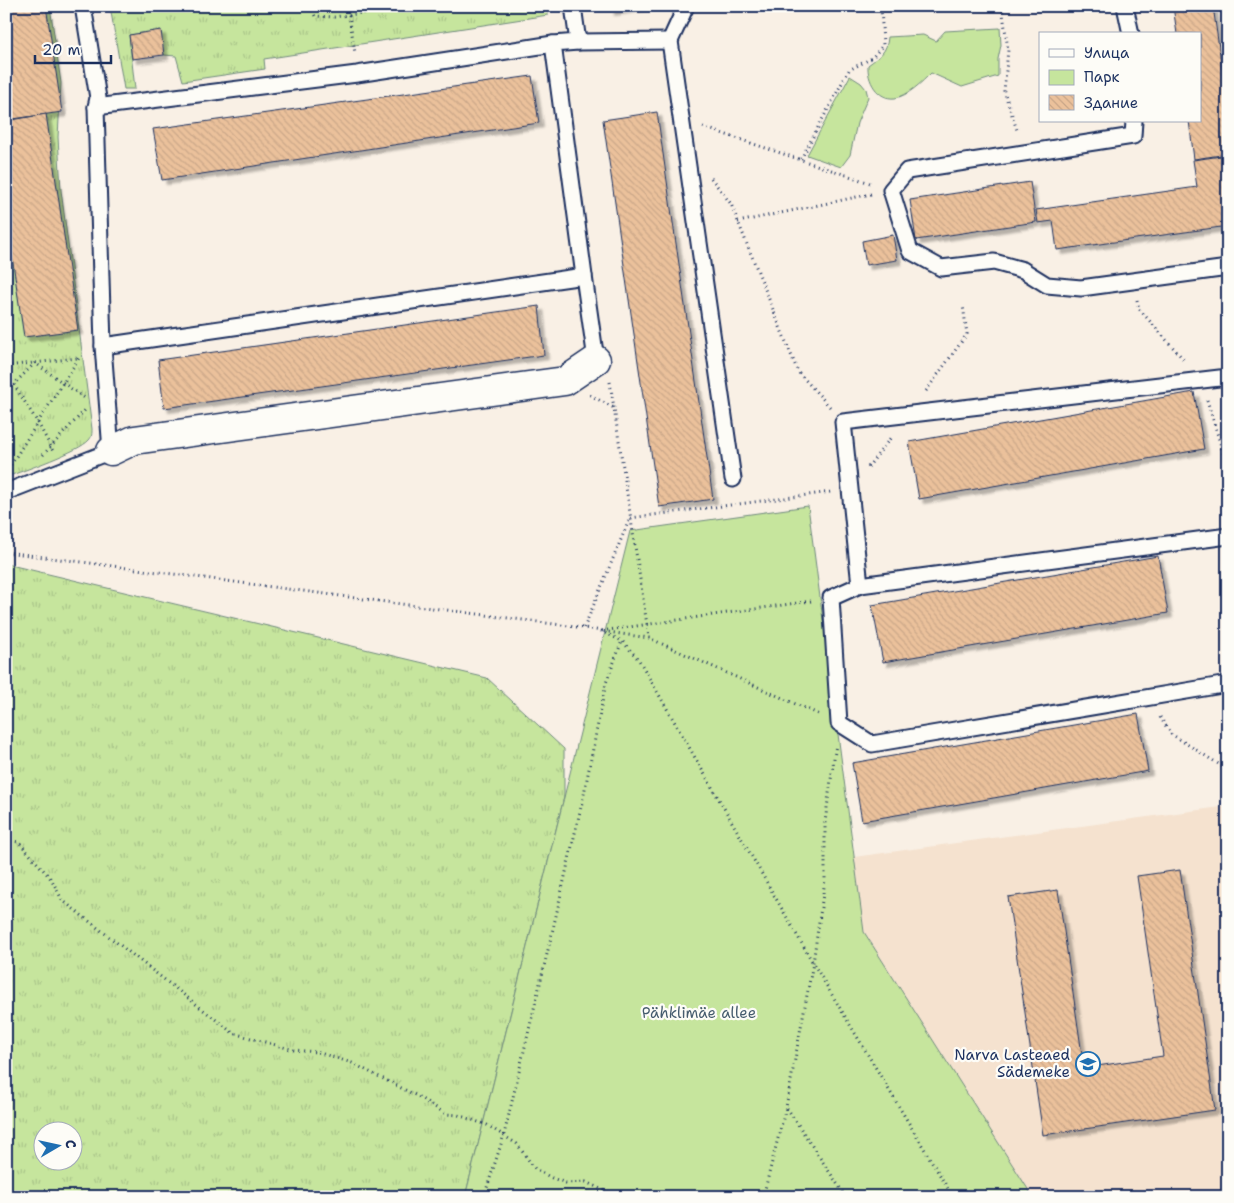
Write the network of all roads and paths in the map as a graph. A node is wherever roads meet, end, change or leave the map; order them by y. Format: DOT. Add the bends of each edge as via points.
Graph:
graph roads {
  1 [pos="83,6"];
  2 [pos="310,6"];
  3 [pos="402,6"];
  4 [pos="573,6"];
  5 [pos="686,6"];
  6 [pos="881,6"];
  7 [pos="1002,6"];
  8 [pos="1126,6"];
  9 [pos="349,15"];
  10 [pos="1131,32"];
  11 [pos="670,41"];
  12 [pos="578,42"];
  13 [pos="553,44"];
  14 [pos="357,74"];
  15 [pos="96,107"];
  16 [pos="682,119"];
  17 [pos="1134,122"];
  18 [pos="685,143"];
  19 [pos="1025,153"];
  20 [pos="801,159"];
  21 [pos="891,190"];
  22 [pos="738,222"];
  23 [pos="1228,268"];
  24 [pos="584,276"];
  25 [pos="963,305"];
  26 [pos="103,350"];
  27 [pos="79,358"];
  28 [pos="596,360"];
  29 [pos="35,363"];
  30 [pos="6,366"];
  31 [pos="6,372"];
  32 [pos="1228,377"];
  33 [pos="566,381"];
  34 [pos="62,382"];
  35 [pos="14,384"];
  36 [pos="6,392"];
  37 [pos="909,415"];
  38 [pos="38,422"];
  39 [pos="844,422"];
  40 [pos="51,446"];
  41 [pos="111,452"];
  42 [pos="54,454"];
  43 [pos="39,459"];
  44 [pos="6,471"];
  45 [pos="734,480"];
  46 [pos="850,490"];
  47 [pos="6,492"];
  48 [pos="630,518"];
  49 [pos="1228,536"];
  50 [pos="6,552"];
  51 [pos="860,585"];
  52 [pos="831,598"];
  53 [pos="648,624"];
  54 [pos="584,628"];
  55 [pos="601,631"];
  56 [pos="649,638"];
  57 [pos="622,641"];
  58 [pos="1228,684"];
  59 [pos="1147,698"];
  60 [pos="839,723"];
  61 [pos="1228,770"];
  62 [pos="6,840"];
  63 [pos="814,963"];
  64 [pos="786,1107"];
  65 [pos="504,1136"];
  66 [pos="484,1197"];
  67 [pos="617,1197"];
  68 [pos="763,1197"];
  69 [pos="846,1197"];
  70 [pos="953,1197"];
  1 -- 15 [label="lane" via="98,98"];
  2 -- 9 [label="path" via="314,16"];
  3 -- 9 [label="path"];
  4 -- 12 [label="lane"];
  5 -- 11 [label="lane"];
  6 -- 20 [label="path" via="883,45 872,58 849,70"];
  7 -- 19 [label="path" via="1008,50 1004,91"];
  8 -- 10 [label="lane"];
  9 -- 14 [label="path"];
  11 -- 12 [label="lane"];
  11 -- 16 [label="lane"];
  12 -- 13 [label="lane"];
  13 -- 14 [label="lane"];
  13 -- 24 [label="lane"];
  14 -- 15 [label="lane"];
  15 -- 26 [label="lane"];
  16 -- 18 [label="lane"];
  16 -- 20 [label="path"];
  17 -- 19 [label="lane" via="1133,136"];
  18 -- 22 [label="path" via="731,204"];
  18 -- 45 [label="lane"];
  19 -- 21 [label="lane" via="907,171"];
  20 -- 21 [label="path"];
  21 -- 22 [label="path"];
  21 -- 23 [label="lane" via="910,251 941,268 994,262 1023,270 1047,284 1081,288"];
  22 -- 39 [label="path" via="798,372"];
  24 -- 26 [label="lane"];
  24 -- 28 [label="lane"];
  25 -- 37 [label="path" via="967,334"];
  26 -- 27 [label="path"];
  26 -- 41 [label="lane"];
  27 -- 29 [label="path"];
  27 -- 34 [label="path"];
  28 -- 33 [label="street"];
  29 -- 30 [label="path"];
  29 -- 34 [label="path"];
  29 -- 35 [label="path"];
  31 -- 35 [label="path"];
  32 -- 37 [label="lane"];
  33 -- 41 [label="street" via="134,440"];
  33 -- 48 [label="path" via="614,408"];
  34 -- 38 [label="path"];
  34 -- 40 [label="path" via="92,403"];
  35 -- 36 [label="path"];
  35 -- 38 [label="path"];
  37 -- 39 [label="lane"];
  37 -- 46 [label="path"];
  38 -- 40 [label="path"];
  38 -- 44 [label="path"];
  39 -- 46 [label="lane"];
  40 -- 42 [label="path"];
  40 -- 43 [label="path"];
  41 -- 47 [label="lane"];
  46 -- 48 [label="path"];
  46 -- 51 [label="lane"];
  48 -- 53 [label="path"];
  48 -- 54 [label="path"];
  49 -- 51 [label="lane"];
  50 -- 54 [label="path"];
  51 -- 52 [label="lane"];
  52 -- 53 [label="path"];
  52 -- 60 [label="lane"];
  53 -- 55 [label="path"];
  53 -- 56 [label="path"];
  54 -- 55 [label="path"];
  55 -- 56 [label="path"];
  55 -- 57 [label="path"];
  56 -- 60 [label="path"];
  57 -- 63 [label="path" via="639,660"];
  57 -- 65 [label="path" via="606,683 578,820"];
  58 -- 59 [label="lane"];
  59 -- 60 [label="lane" via="872,744"];
  59 -- 61 [label="path" via="1171,734"];
  60 -- 63 [label="path" via="825,822 825,880"];
  62 -- 65 [label="path" via="20,842 52,880 62,900 233,1034 352,1063 446,1114 487,1124"];
  63 -- 64 [label="path"];
  63 -- 70 [label="path"];
  64 -- 68 [label="path"];
  64 -- 69 [label="path"];
  65 -- 66 [label="path"];
  65 -- 67 [label="path" via="517,1144 536,1169 552,1178 566,1184 586,1182"];
}
